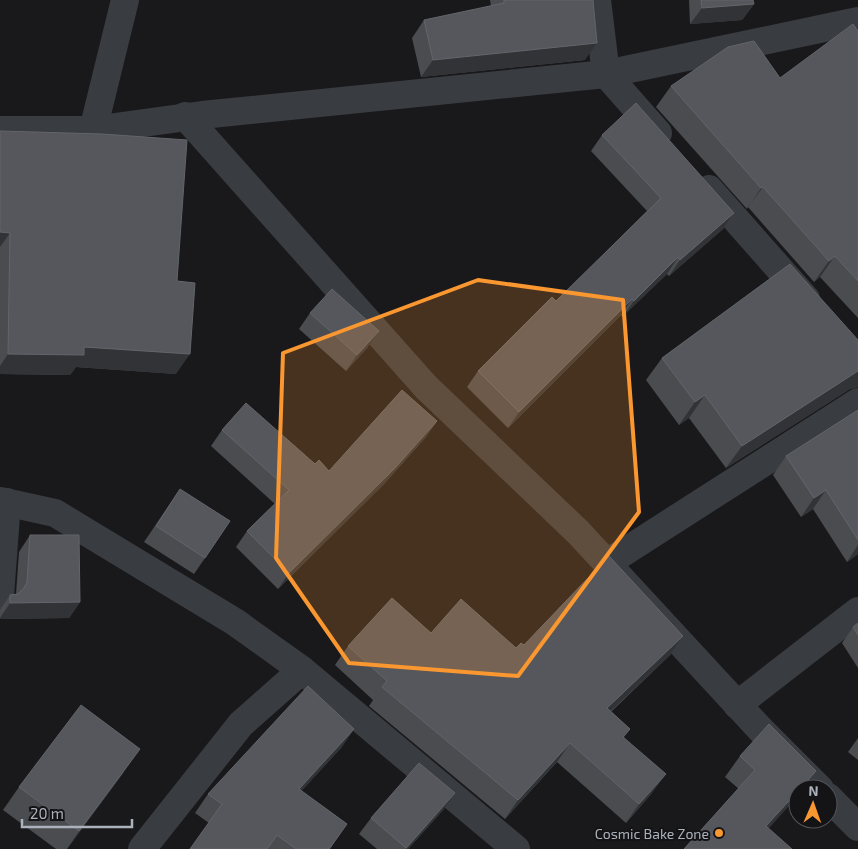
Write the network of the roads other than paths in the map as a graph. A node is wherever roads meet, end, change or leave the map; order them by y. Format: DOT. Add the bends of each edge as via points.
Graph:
graph roads {
  1 [pos="125,0"];
  2 [pos="597,0"];
  3 [pos="858,21"];
  4 [pos="606,74"];
  5 [pos="185,116"];
  6 [pos="0,130"];
  7 [pos="93,130"];
  8 [pos="675,152"];
  9 [pos="695,174"];
  10 [pos="825,321"];
  11 [pos="858,402"];
  12 [pos="4,501"];
  13 [pos="607,563"];
  14 [pos="0,596"];
  15 [pos="858,611"];
  16 [pos="302,670"];
  17 [pos="737,704"];
  18 [pos="810,779"];
  19 [pos="838,807"];
  20 [pos="858,827"];
  21 [pos="142,849"];
  22 [pos="516,849"];
  1 -- 7 [label="street"];
  2 -- 4 [label="street"];
  3 -- 4 [label="street"];
  4 -- 5 [label="street"];
  4 -- 8 [label="street"];
  5 -- 7 [label="street"];
  5 -- 13 [label="street" via="426,387"];
  6 -- 7 [label="street"];
  9 -- 10 [label="street"];
  11 -- 13 [label="street"];
  12 -- 14 [label="street"];
  12 -- 16 [label="street" via="55,513 235,622"];
  13 -- 17 [label="street"];
  15 -- 17 [label="street"];
  16 -- 21 [label="street" via="240,724"];
  16 -- 22 [label="street"];
  17 -- 18 [label="street"];
  19 -- 20 [label="street"];
}
